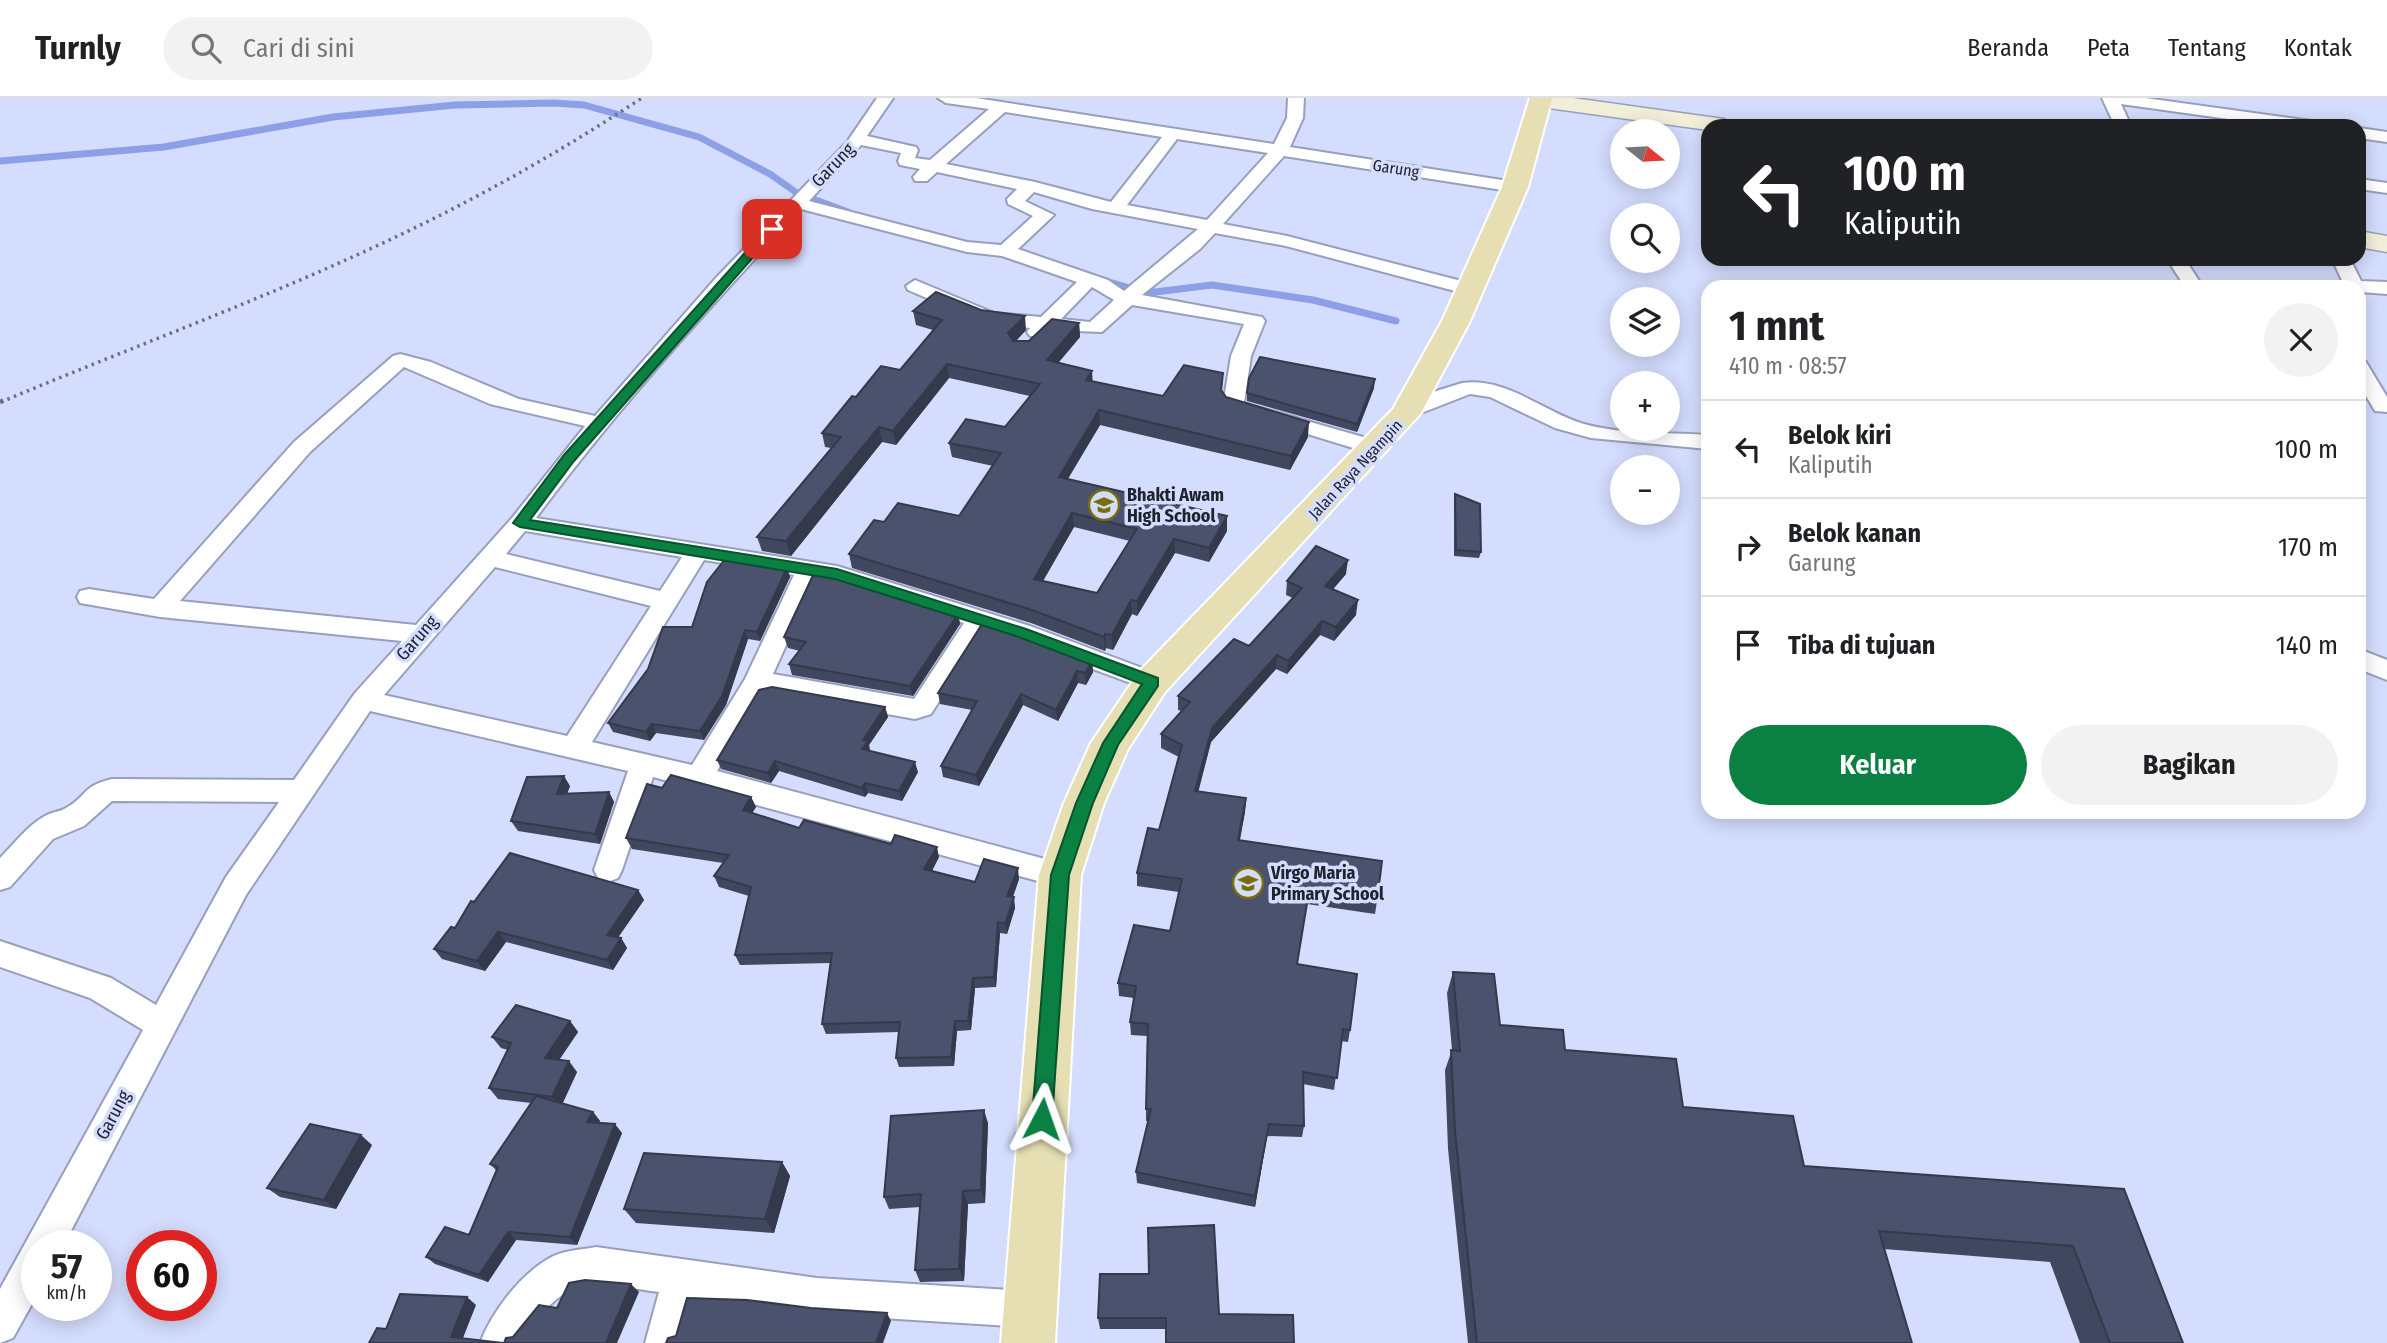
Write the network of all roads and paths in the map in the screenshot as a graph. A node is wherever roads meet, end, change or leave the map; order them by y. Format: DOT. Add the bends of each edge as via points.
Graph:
graph roads {
  1 [pos="885,98"];
  2 [pos="946,98"];
  3 [pos="1296,98"];
  4 [pos="2110,98"];
  5 [pos="1541,99"];
  6 [pos="1027,105"];
  7 [pos="1000,108"];
  8 [pos="2120,119"];
  9 [pos="2294,119"];
  10 [pos="1701,123"];
  11 [pos="1172,134"];
  12 [pos="2366,134"];
  13 [pos="2387,137"];
  14 [pos="858,139"];
  15 [pos="1280,150"];
  16 [pos="930,170"];
  17 [pos="2366,185"];
  18 [pos="1030,186"];
  19 [pos="1515,187"];
  20 [pos="2387,188"];
  21 [pos="804,195"];
  22 [pos="1116,208"];
  23 [pos="1212,226"];
  24 [pos="2366,240"];
  25 [pos="2387,244"];
  26 [pos="1009,248"];
  27 [pos="1088,281"];
  28 [pos="915,286"];
  29 [pos="2366,287"];
  30 [pos="2387,288"];
  31 [pos="1470,289"];
  32 [pos="1126,298"];
  33 [pos="1044,324"];
  34 [pos="1022,349"];
  35 [pos="377,354"];
  36 [pos="400,360"];
  37 [pos="2366,377"];
  38 [pos="2366,404"];
  39 [pos="2385,408"];
  40 [pos="1406,413"];
  41 [pos="599,423"];
  42 [pos="1701,441"];
  43 [pos="1376,448"];
  44 [pos="520,523"];
  45 [pos="697,552"];
  46 [pos="487,557"];
  47 [pos="808,568"];
  48 [pos="89,597"];
  49 [pos="666,601"];
  50 [pos="160,608"];
  51 [pos="979,619"];
  52 [pos="421,634"];
  53 [pos="2366,661"];
  54 [pos="2387,671"];
  55 [pos="757,681"];
  56 [pos="1152,682"];
  57 [pos="364,700"];
  58 [pos="574,748"];
  59 [pos="644,765"];
  60 [pos="699,777"];
  61 [pos="302,791"];
  62 [pos="608,870"];
  63 [pos="1060,875"];
  64 [pos="0,878"];
  65 [pos="0,954"];
  66 [pos="162,1024"];
  67 [pos="53,1230"];
  68 [pos="681,1277"];
  69 [pos="21,1288"];
  70 [pos="0,1325"];
  71 [pos="1028,1326"];
  72 [pos="498,1343"];
  73 [pos="663,1343"];
  1 -- 14 [label="street, Garung"];
  2 -- 7 [label="street, Garung"];
  3 -- 15 [label="street" via="1295,118"];
  4 -- 8 [label="street"];
  4 -- 9 [label="street"];
  5 -- 10 [label="street"];
  5 -- 19 [label="main road, Jalan Raya Ngampin"];
  6 -- 7 [label="street, Garung"];
  6 -- 11 [label="street, Garung"];
  7 -- 16 [label="street"];
  11 -- 15 [label="street, Garung"];
  11 -- 22 [label="street"];
  12 -- 13 [label="street"];
  14 -- 16 [label="street" via="910,150 906,161"];
  14 -- 21 [label="street, Garung"];
  15 -- 19 [label="street, Garung"];
  15 -- 23 [label="street"];
  16 -- 18 [label="street"];
  17 -- 20 [label="street"];
  18 -- 22 [label="street"];
  18 -- 26 [label="street" via="1017,204 1045,215"];
  19 -- 31 [label="main road, Jalan Raya Ngampin"];
  21 -- 26 [label="street" via="967,247"];
  21 -- 41 [label="street, Garung"];
  22 -- 23 [label="street"];
  23 -- 31 [label="street"];
  23 -- 32 [label="street"];
  24 -- 25 [label="street"];
  26 -- 27 [label="street"];
  27 -- 32 [label="street"];
  27 -- 33 [label="street"];
  28 -- 33 [label="street" via="990,318"];
  29 -- 30 [label="street"];
  31 -- 40 [label="main road, Jalan Raya Ngampin"];
  32 -- 33 [label="street" via="1095,328"];
  32 -- 43 [label="street" via="1252,319 1233,405"];
  33 -- 34 [label="street"];
  35 -- 36 [label="street"];
  36 -- 41 [label="street" via="428,366 507,402"];
  36 -- 50 [label="street" via="302,447"];
  37 -- 39 [label="street"];
  38 -- 39 [label="street"];
  40 -- 42 [label="street" via="1468,388 1486,390 1573,427"];
  40 -- 43 [label="main road, Jalan Raya Ngampin"];
  41 -- 44 [label="street, Garung"];
  43 -- 56 [label="main road, Jalan Raya Ngampin"];
  44 -- 45 [label="street"];
  44 -- 46 [label="street, Garung"];
  45 -- 47 [label="street"];
  45 -- 49 [label="street"];
  46 -- 49 [label="street"];
  46 -- 52 [label="street, Garung"];
  47 -- 51 [label="street"];
  47 -- 55 [label="street"];
  48 -- 50 [label="street"];
  49 -- 58 [label="street"];
  50 -- 52 [label="street"];
  51 -- 55 [label="street" via="922,707 915,709"];
  51 -- 56 [label="street"];
  52 -- 57 [label="street, Garung"];
  53 -- 54 [label="street"];
  55 -- 60 [label="street"];
  56 -- 63 [label="main road, Jalan Raya Ngampin" via="1111,743 1084,803"];
  57 -- 58 [label="street"];
  57 -- 61 [label="street, Garung"];
  58 -- 59 [label="street"];
  59 -- 60 [label="street"];
  59 -- 62 [label="street"];
  60 -- 63 [label="street"];
  61 -- 64 [label="street" via="99,793 74,818 43,831"];
  61 -- 66 [label="street, Garung" via="236,886"];
  63 -- 71 [label="main road, Jalan Raya Ngampin"];
  65 -- 66 [label="street" via="100,988"];
  66 -- 67 [label="street, Garung"];
  68 -- 71 [label="street"];
  68 -- 72 [label="street" via="596,1265 561,1271 532,1294"];
  68 -- 73 [label="street"];
  69 -- 70 [label="street"];
}
